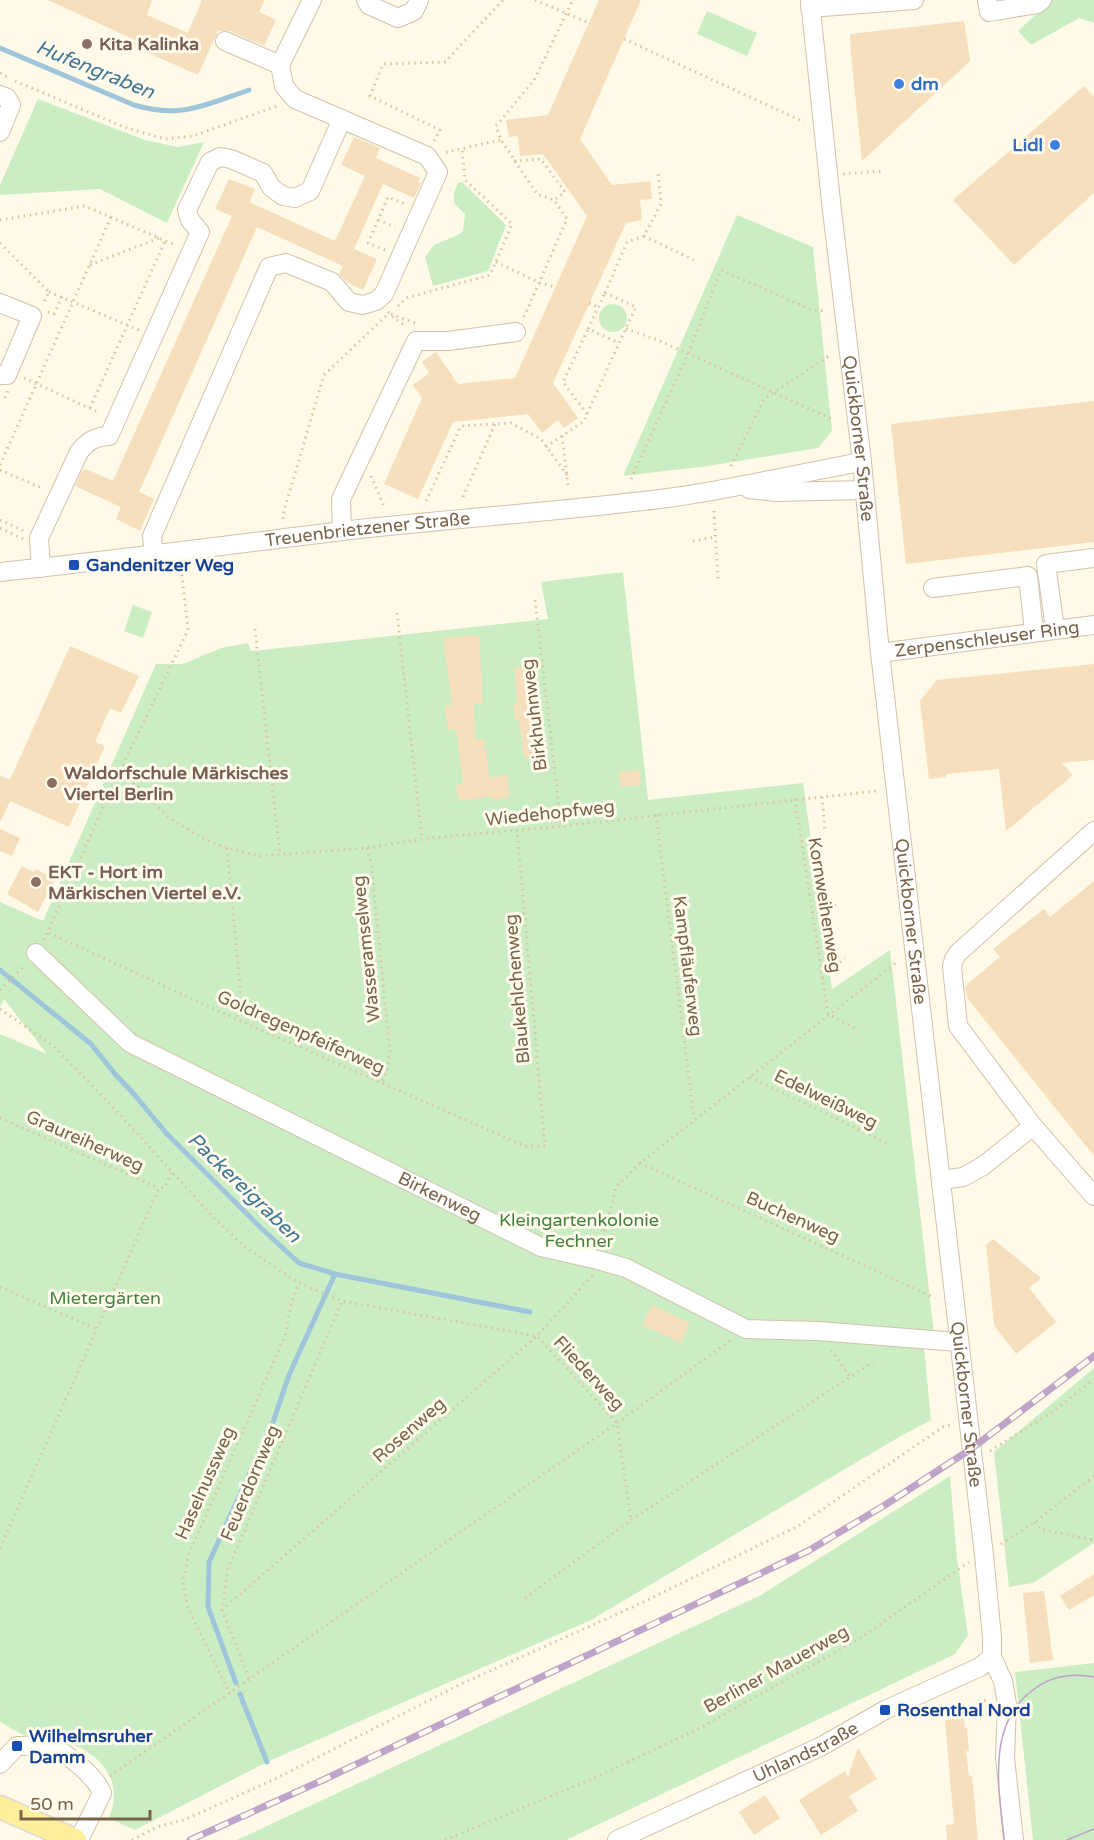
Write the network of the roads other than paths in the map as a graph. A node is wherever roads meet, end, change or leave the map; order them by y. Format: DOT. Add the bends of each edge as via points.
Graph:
graph roads {
  1 [pos="312,0"];
  2 [pos="366,0"];
  3 [pos="419,0"];
  4 [pos="914,0"];
  5 [pos="987,0"];
  6 [pos="1042,0"];
  7 [pos="810,4"];
  8 [pos="225,41"];
  9 [pos="280,66"];
  10 [pos="0,95"];
  11 [pos="342,119"];
  12 [pos="0,132"];
  13 [pos="0,303"];
  14 [pos="516,332"];
  15 [pos="0,375"];
  16 [pos="862,462"];
  17 [pos="736,488"];
  18 [pos="864,490"];
  19 [pos="342,531"];
  20 [pos="154,555"];
  21 [pos="1094,558"];
  22 [pos="41,568"];
  23 [pos="0,572"];
  24 [pos="933,588"];
  25 [pos="1094,625"];
  26 [pos="1055,629"];
  27 [pos="1034,632"];
  28 [pos="880,653"];
  29 [pos="1094,831"];
  30 [pos="36,953"];
  31 [pos="1033,1126"];
  32 [pos="941,1180"];
  33 [pos="1094,1196"];
  34 [pos="958,1342"];
  35 [pos="992,1657"];
  36 [pos="0,1764"];
  37 [pos="0,1807"];
  38 [pos="67,1838"];
  39 [pos="617,1840"];
  40 [pos="1014,1840"];
  1 -- 9 [label="street"];
  2 -- 3 [label="street" via="398,18 414,11"];
  4 -- 7 [label="street"];
  5 -- 6 [label="street" via="989,12"];
  7 -- 16 [label="street, Quickborner Straße"];
  8 -- 9 [label="street"];
  9 -- 11 [label="street" via="284,86 295,99"];
  10 -- 12 [label="street" via="9,100 11,108"];
  11 -- 20 [label="street" via="427,156 438,172 384,294 376,301 363,305 349,302 332,282 286,263 269,267 152,536"];
  11 -- 22 [label="street" via="310,191 295,198 283,196 271,187 263,173 231,159 220,157 210,162 187,210 200,232 109,436 88,441 59,496 39,542"];
  13 -- 15 [label="street" via="32,316 7,375"];
  14 -- 19 [label="street" via="448,342 416,341 341,499"];
  16 -- 17 [label="street, Treuenbrietzener Straße"];
  16 -- 18 [label="street, Quickborner Straße"];
  17 -- 18 [label="street, Treuenbrietzener Straße" via="776,492"];
  17 -- 19 [label="street, Treuenbrietzener Straße"];
  18 -- 28 [label="street, Quickborner Straße"];
  19 -- 20 [label="street, Treuenbrietzener Straße"];
  20 -- 22 [label="street, Treuenbrietzener Straße"];
  21 -- 26 [label="street" via="1046,564"];
  22 -- 23 [label="street, Treuenbrietzener Straße"];
  24 -- 27 [label="street" via="1028,576"];
  25 -- 26 [label="street, Zerpenschleuser Ring"];
  26 -- 27 [label="street, Zerpenschleuser Ring"];
  27 -- 28 [label="street, Zerpenschleuser Ring"];
  28 -- 32 [label="street, Quickborner Straße"];
  29 -- 31 [label="street" via="958,953 952,966 958,1026"];
  30 -- 34 [label="street, Birkenweg" via="130,1043 541,1247 626,1268 746,1329"];
  31 -- 32 [label="street" via="984,1166 963,1177"];
  31 -- 33 [label="street"];
  32 -- 34 [label="street, Quickborner Straße"];
  34 -- 35 [label="street, Quickborner Straße"];
  35 -- 39 [label="street, Uhlandstraße" via="833,1740"];
  35 -- 40 [label="street, Quickborner Straße" via="1004,1681 1007,1704 1006,1770"];
  36 -- 38 [label="street" via="17,1746 48,1746 83,1767 99,1784 102,1793"];
  37 -- 38 [label="main road"];
}
